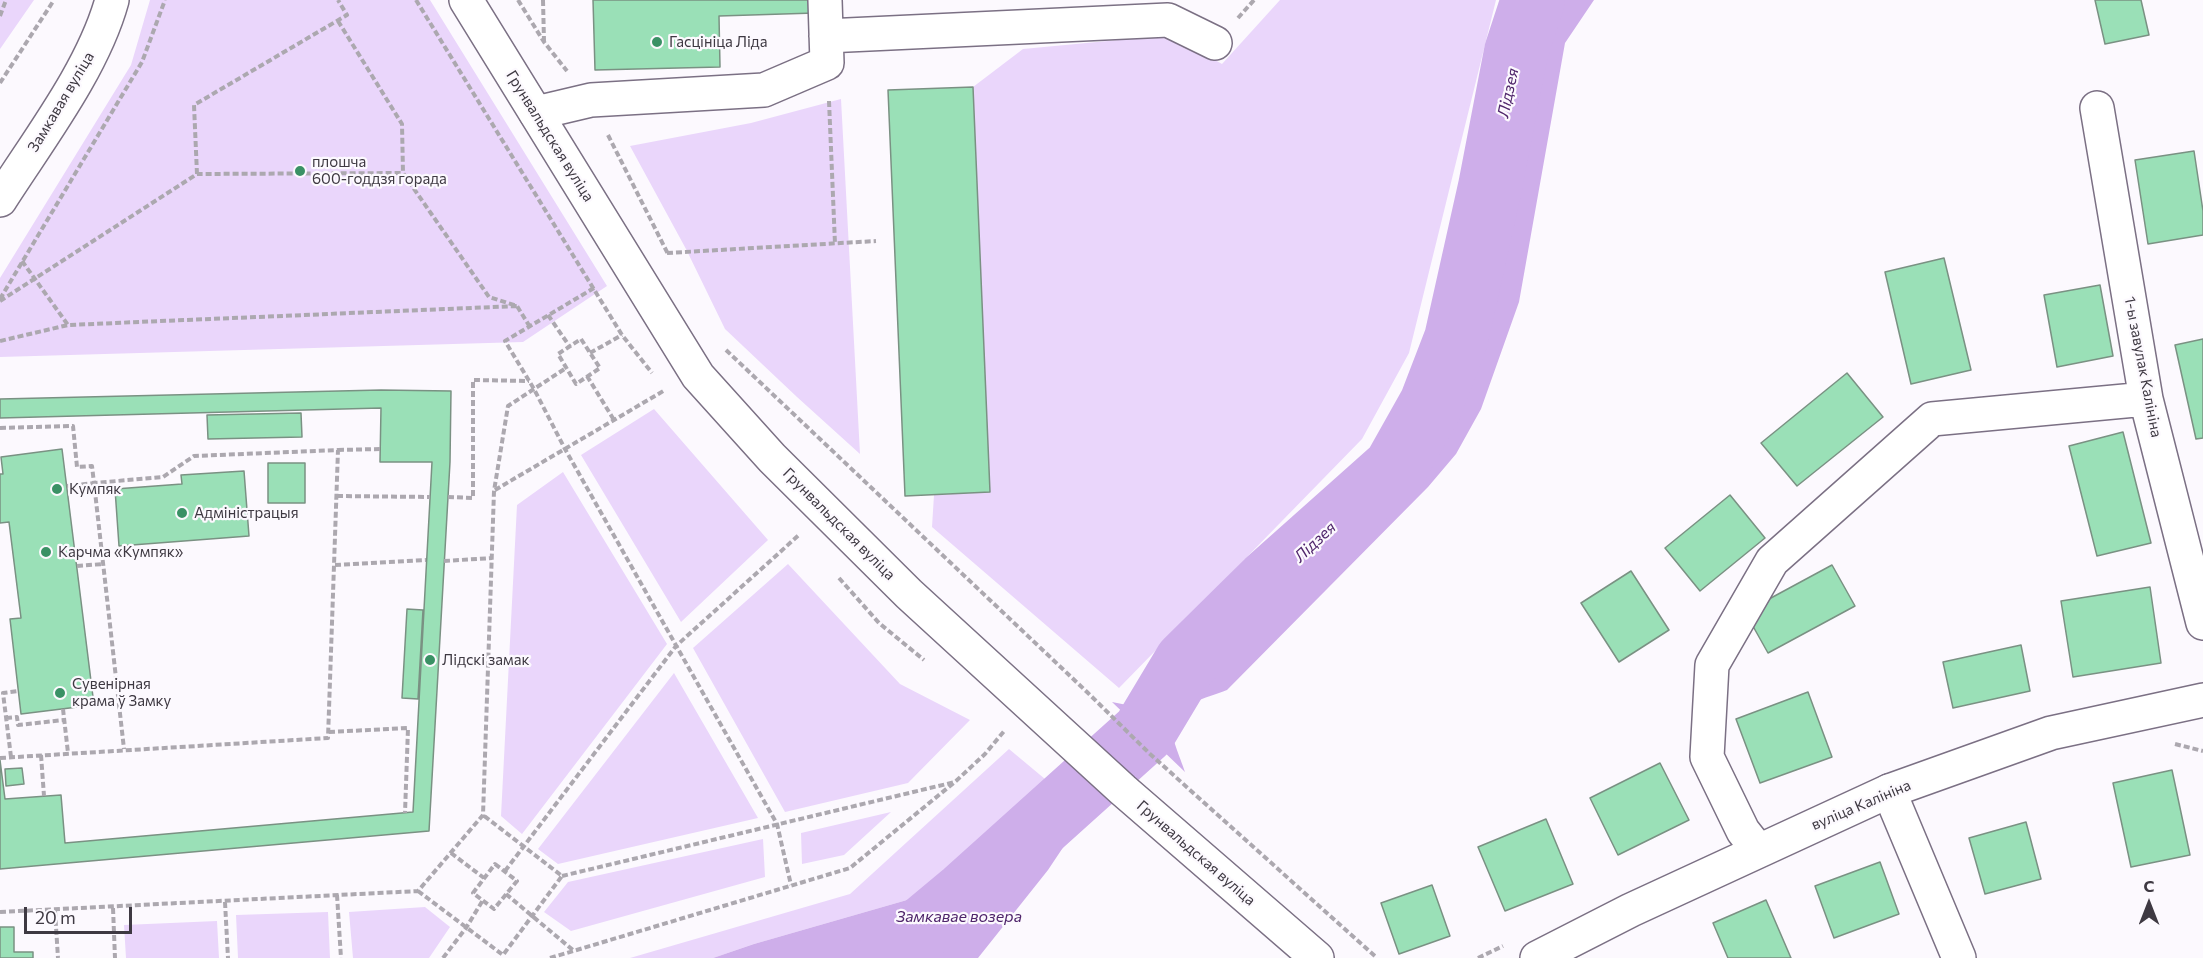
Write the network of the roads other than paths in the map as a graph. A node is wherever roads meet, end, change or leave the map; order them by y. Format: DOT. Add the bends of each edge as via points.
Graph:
graph roads {
  1 [pos="112,0"];
  2 [pos="466,0"];
  3 [pos="825,0"];
  4 [pos="1215,43"];
  5 [pos="826,49"];
  6 [pos="2097,108"];
  7 [pos="536,113"];
  8 [pos="0,200"];
  9 [pos="2146,399"];
  10 [pos="2203,623"];
  11 [pos="2203,700"];
  12 [pos="1889,791"];
  13 [pos="1758,850"];
  14 [pos="1317,958"];
  15 [pos="1537,958"];
  16 [pos="1959,958"];
  1 -- 8 [label="main road, Замкавая вуліца" via="106,22 82,71"];
  2 -- 7 [label="main road, Грунвальдская вуліца"];
  3 -- 5 [label="main road"];
  4 -- 5 [label="main road" via="1168,20"];
  5 -- 7 [label="main road" via="764,90 591,100"];
  6 -- 9 [label="main road, 1-ы завулак Калініна"];
  7 -- 14 [label="main road, Грунвальдская вуліца" via="698,376 772,458 909,594 1123,790"];
  9 -- 10 [label="main road, 1-ы завулак Калініна"];
  9 -- 13 [label="main road" via="1932,419 1772,561 1712,665 1707,757 1743,831"];
  11 -- 12 [label="main road, вуліца Калініна" via="2051,733"];
  12 -- 13 [label="main road, вуліца Калініна"];
  12 -- 16 [label="main road"];
  13 -- 15 [label="main road, вуліца Калініна"];
}
